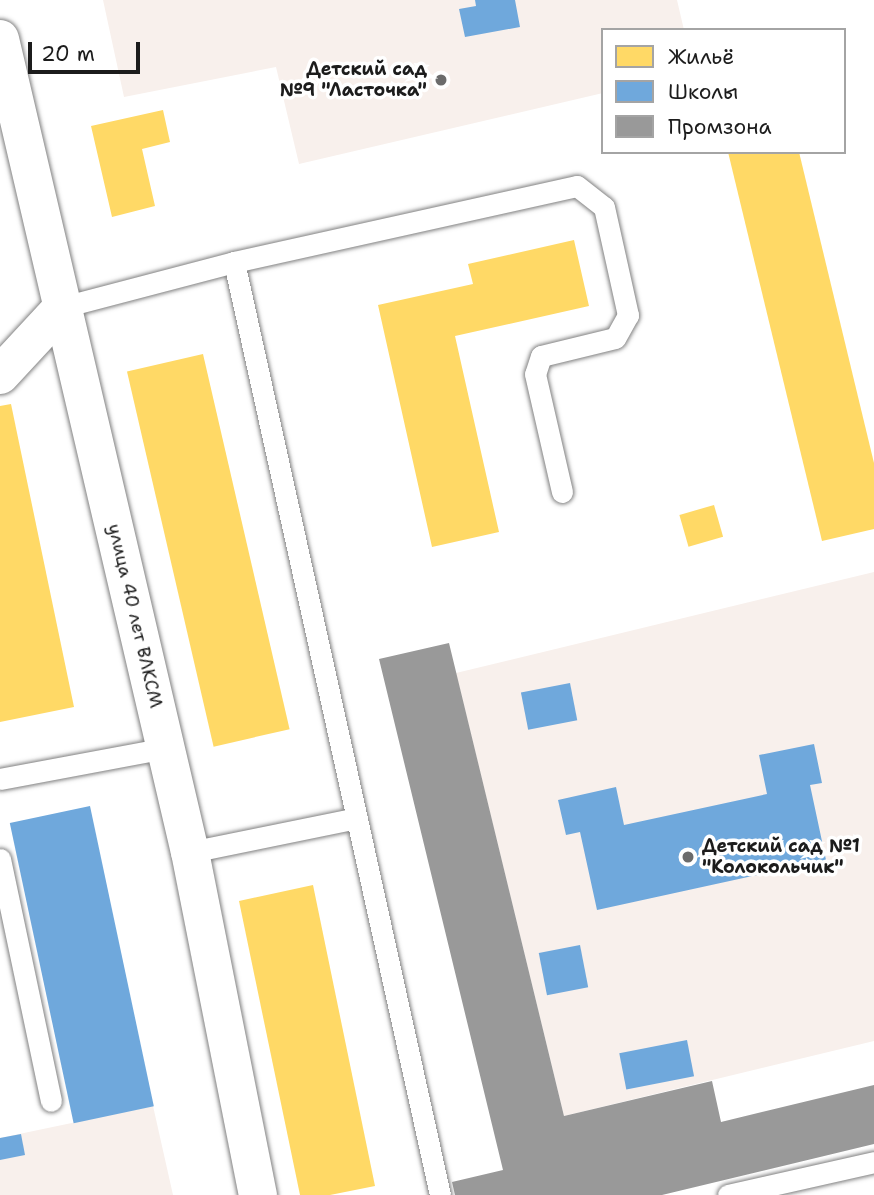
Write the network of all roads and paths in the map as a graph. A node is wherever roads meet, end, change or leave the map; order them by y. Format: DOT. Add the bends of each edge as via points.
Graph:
graph roads {
  1 [pos="0,39"];
  2 [pos="234,262"];
  3 [pos="63,307"];
  4 [pos="0,375"];
  5 [pos="562,492"];
  6 [pos="166,748"];
  7 [pos="0,779"];
  8 [pos="357,818"];
  9 [pos="190,852"];
  10 [pos="0,859"];
  11 [pos="51,1101"];
  12 [pos="874,1162"];
  13 [pos="258,1195"];
  14 [pos="440,1195"];
  15 [pos="728,1195"];
  1 -- 3 [label="street, улица 40 лет ВЛКСМ"];
  2 -- 3 [label="lane"];
  2 -- 5 [label="lane" via="578,186 604,207 628,315 615,338 541,356 535,374"];
  2 -- 8 [label="lane"];
  3 -- 4 [label="street"];
  3 -- 6 [label="street, улица 40 лет ВЛКСМ"];
  6 -- 7 [label="lane"];
  6 -- 9 [label="street, улица 40 лет ВЛКСМ"];
  8 -- 9 [label="lane"];
  8 -- 14 [label="lane"];
  9 -- 13 [label="street, улица 40 лет ВЛКСМ"];
  10 -- 11 [label="lane"];
  12 -- 15 [label="lane"];
}
